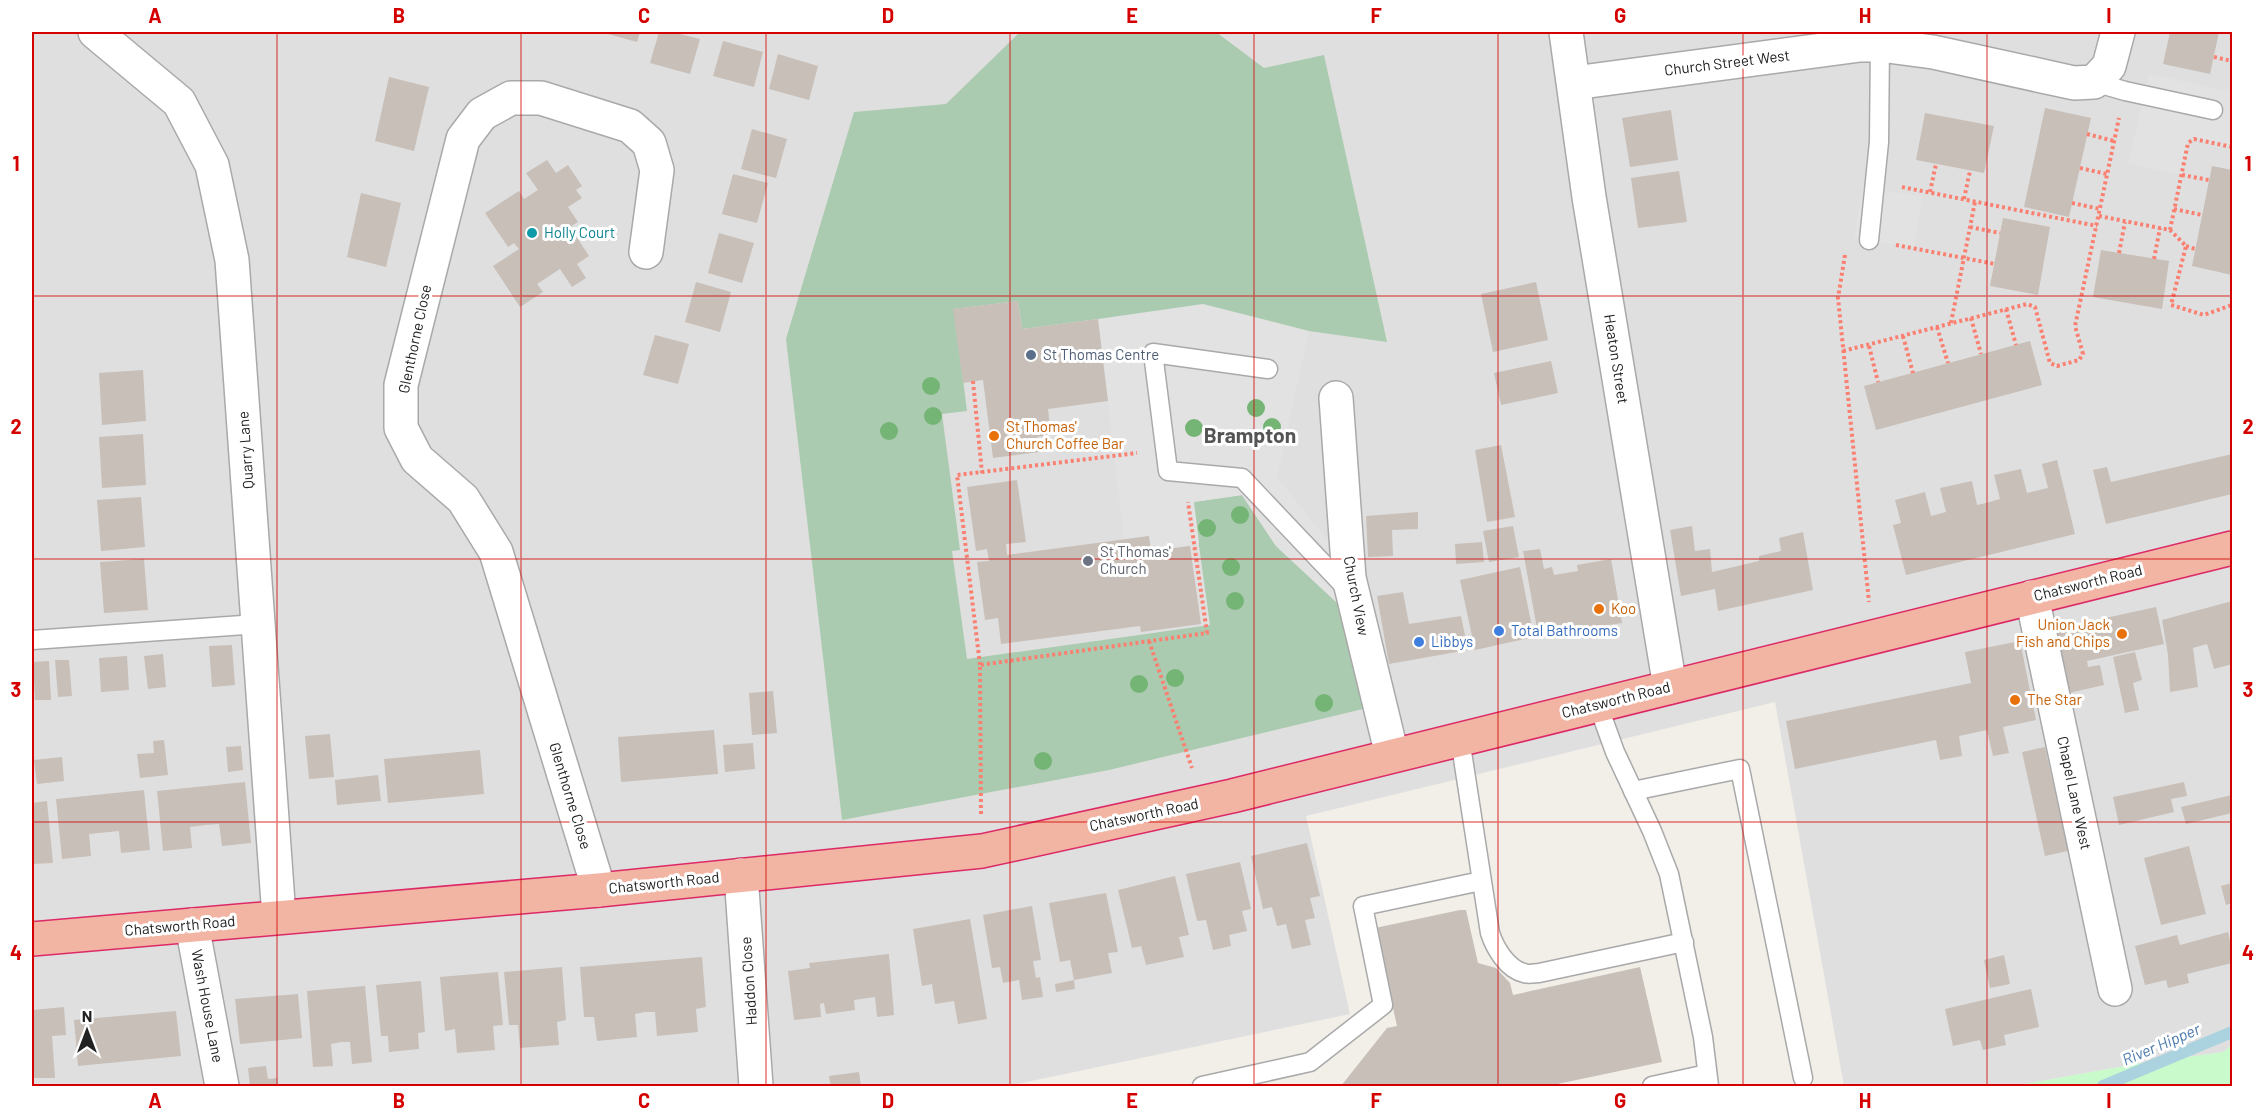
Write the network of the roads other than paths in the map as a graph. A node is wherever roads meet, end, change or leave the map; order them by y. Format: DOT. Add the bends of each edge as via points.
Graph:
graph roads {
  1 [pos="95,32"];
  2 [pos="1566,32"];
  3 [pos="2118,32"];
  4 [pos="1934,42"];
  5 [pos="1880,45"];
  6 [pos="2094,82"];
  7 [pos="1574,83"];
  8 [pos="2213,110"];
  9 [pos="1869,240"];
  10 [pos="646,252"];
  11 [pos="1268,369"];
  12 [pos="1336,398"];
  13 [pos="2232,548"];
  14 [pos="1354,596"];
  15 [pos="2032,597"];
  16 [pos="258,624"];
  17 [pos="32,640"];
  18 [pos="1670,687"];
  19 [pos="1598,705"];
  20 [pos="1460,738"];
  21 [pos="1392,755"];
  22 [pos="1633,790"];
  23 [pos="741,875"];
  24 [pos="1481,881"];
  25 [pos="599,890"];
  26 [pos="279,917"];
  27 [pos="192,925"];
  28 [pos="32,939"];
  29 [pos="1684,942"];
  30 [pos="2115,988"];
  31 [pos="1803,1077"];
  32 [pos="1708,1080"];
  33 [pos="222,1086"];
  34 [pos="756,1086"];
  35 [pos="1202,1086"];
  36 [pos="1652,1086"];
  1 -- 16 [label="street, Quarry Lane" via="179,102 212,165 232,260"];
  2 -- 7 [label="street, Heaton Street"];
  3 -- 6 [label="street" via="2109,66"];
  4 -- 5 [label="street, Church Street West"];
  4 -- 6 [label="street, Church Street West" via="2074,83"];
  5 -- 7 [label="street, Church Street West"];
  5 -- 9 [label="lane" via="1879,142"];
  6 -- 8 [label="lane, Church Street West"];
  7 -- 18 [label="street, Heaton Street"];
  10 -- 25 [label="street, Glenthorne Close" via="657,170 649,143 630,126 542,98 511,98 482,114 463,139 401,385 401,428 417,459 463,498 496,552"];
  11 -- 14 [label="lane" via="1153,353 1168,471 1242,478"];
  12 -- 14 [label="street, Church View" via="1349,578"];
  13 -- 15 [label="highway, Chatsworth Road"];
  14 -- 21 [label="street, Church View"];
  15 -- 18 [label="highway, Chatsworth Road"];
  15 -- 30 [label="street, Chapel Lane West"];
  16 -- 17 [label="lane"];
  16 -- 26 [label="street, Quarry Lane"];
  18 -- 19 [label="highway, Chatsworth Road"];
  19 -- 20 [label="highway, Chatsworth Road"];
  19 -- 22 [label="lane"];
  20 -- 21 [label="highway, Chatsworth Road"];
  20 -- 24 [label="lane"];
  21 -- 23 [label="highway, Chatsworth Road" via="982,851"];
  22 -- 29 [label="lane" via="1669,874"];
  22 -- 31 [label="lane" via="1740,769"];
  23 -- 25 [label="highway, Chatsworth Road"];
  23 -- 34 [label="street, Haddon Close"];
  24 -- 29 [label="lane" via="1495,946 1524,974"];
  24 -- 35 [label="lane" via="1363,906 1383,1005 1310,1062"];
  25 -- 26 [label="highway, Chatsworth Road"];
  26 -- 27 [label="highway, Chatsworth Road"];
  27 -- 28 [label="highway, Chatsworth Road"];
  27 -- 33 [label="street, Wash House Lane"];
  29 -- 32 [label="lane"];
  32 -- 36 [label="lane"];
}
